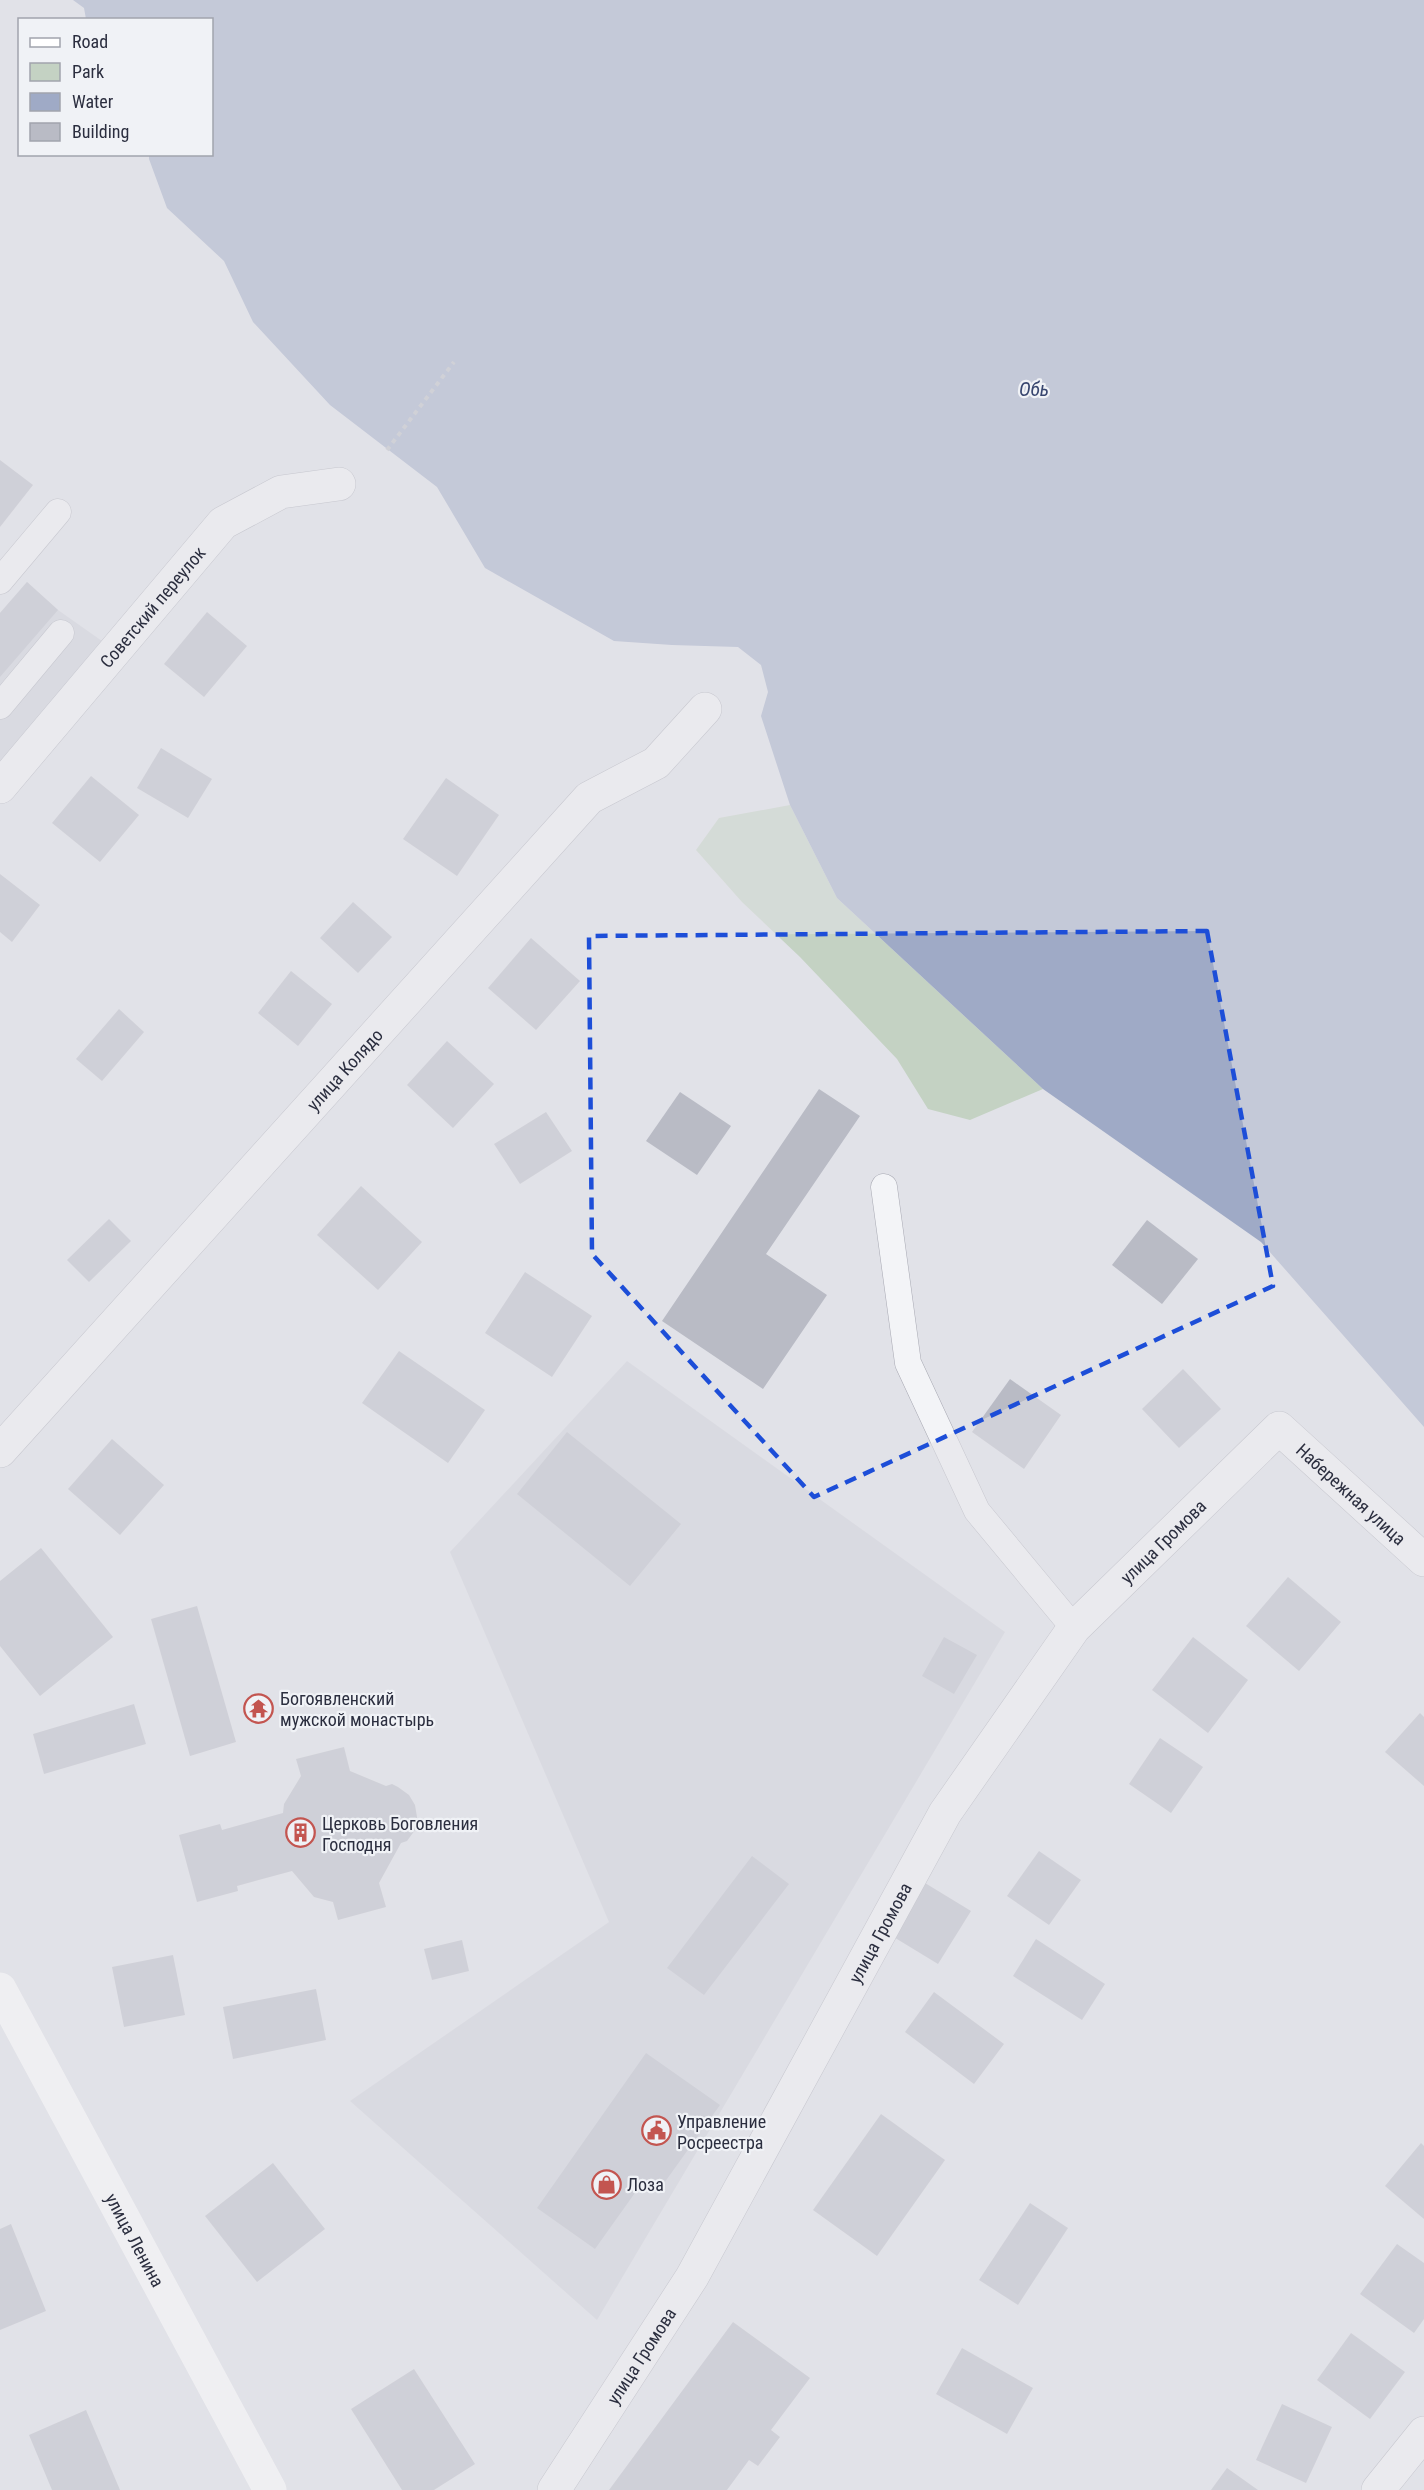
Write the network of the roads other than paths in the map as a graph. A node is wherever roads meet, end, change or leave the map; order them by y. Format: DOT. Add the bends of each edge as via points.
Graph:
graph roads {
  1 [pos="339,484"];
  2 [pos="58,512"];
  3 [pos="0,581"];
  4 [pos="61,633"];
  5 [pos="0,706"];
  6 [pos="705,709"];
  7 [pos="0,787"];
  8 [pos="884,1187"];
  9 [pos="1280,1428"];
  10 [pos="0,1450"];
  11 [pos="1424,1560"];
  12 [pos="1074,1628"];
  13 [pos="0,1989"];
  14 [pos="1424,2433"];
  15 [pos="270,2490"];
  16 [pos="554,2490"];
  17 [pos="1378,2490"];
  1 -- 7 [label="street, Советский переулок" via="281,492 223,523"];
  2 -- 3 [label="lane"];
  4 -- 5 [label="lane"];
  6 -- 10 [label="street, улица Колядо" via="656,763 589,798"];
  8 -- 12 [label="lane" via="908,1363 977,1511"];
  9 -- 11 [label="street, Набережная улица"];
  9 -- 12 [label="street, улица Громова"];
  12 -- 16 [label="street, улица Громова" via="945,1813 692,2277"];
  13 -- 15 [label="street, улица Ленина"];
  14 -- 17 [label="street"];
}
